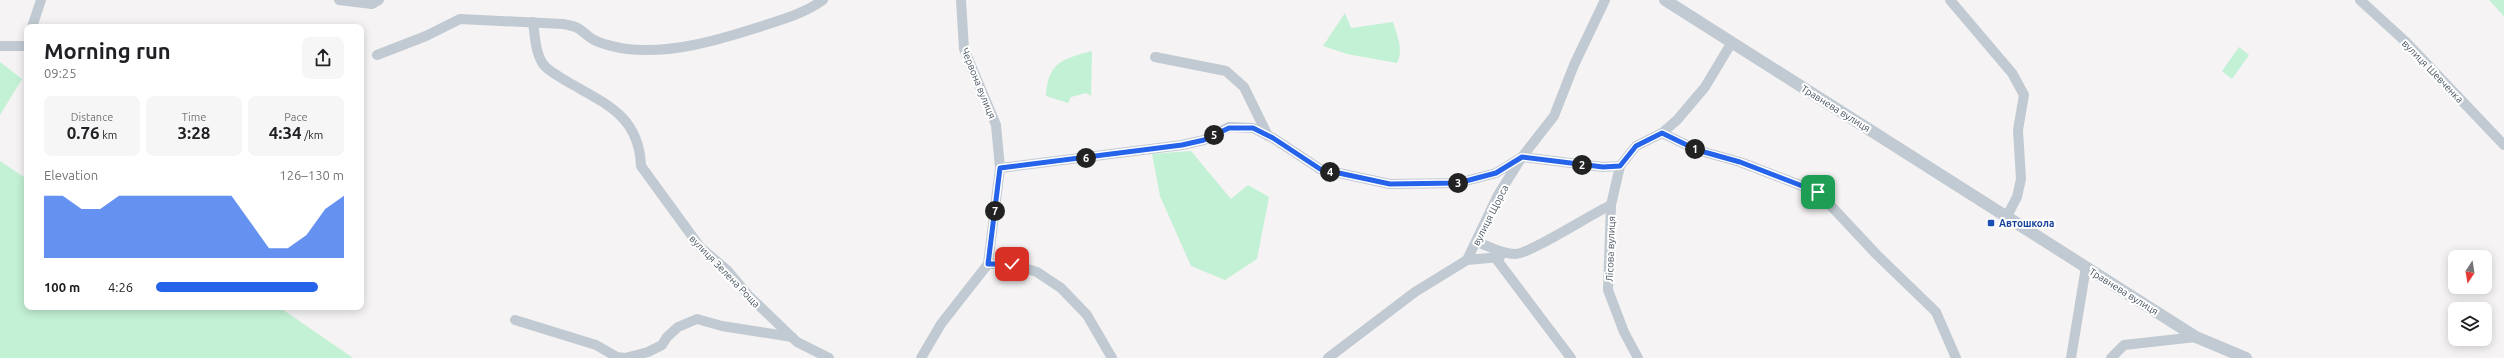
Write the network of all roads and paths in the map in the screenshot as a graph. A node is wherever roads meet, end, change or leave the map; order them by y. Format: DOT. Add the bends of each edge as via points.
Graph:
graph roads {
  1 [pos="41,0"];
  2 [pos="340,0"];
  3 [pos="379,0"];
  4 [pos="823,0"];
  5 [pos="961,0"];
  6 [pos="1605,0"];
  7 [pos="1950,0"];
  8 [pos="2360,0"];
  9 [pos="1672,2"];
  10 [pos="533,22"];
  11 [pos="33,24"];
  12 [pos="1732,42"];
  13 [pos="0,46"];
  14 [pos="24,46"];
  15 [pos="377,55"];
  16 [pos="1155,56"];
  17 [pos="1662,133"];
  18 [pos="1268,136"];
  19 [pos="2504,146"];
  20 [pos="1522,157"];
  21 [pos="1620,166"];
  22 [pos="1000,168"];
  23 [pos="1611,206"];
  24 [pos="2007,216"];
  25 [pos="1476,242"];
  26 [pos="1516,255"];
  27 [pos="1494,256"];
  28 [pos="1467,260"];
  29 [pos="988,264"];
  30 [pos="2086,267"];
  31 [pos="515,320"];
  32 [pos="792,337"];
  33 [pos="2196,337"];
  34 [pos="829,358"];
  35 [pos="921,358"];
  36 [pos="1112,358"];
  37 [pos="1328,358"];
  38 [pos="1571,358"];
  39 [pos="1638,358"];
  40 [pos="1956,358"];
  41 [pos="2071,358"];
  42 [pos="2111,358"];
  43 [pos="2246,358"];
  1 -- 11 [label="street"];
  2 -- 3 [label="street" via="372,4"];
  4 -- 10 [label="street" via="809,10 787,19 725,39 658,49 626,49 595,40 580,27"];
  5 -- 22 [label="street, Червона вулиця" via="964,49 996,125"];
  6 -- 20 [label="street, вулиця Щорса" via="1554,116"];
  7 -- 24 [label="street" via="2012,73 2024,95 2018,130 2021,179 2017,197"];
  8 -- 19 [label="street, вулиця Шевченка" via="2406,42"];
  9 -- 12 [label="street, Травнева вулиця"];
  10 -- 15 [label="street" via="460,19 426,36"];
  10 -- 32 [label="street, вулиця Зелена Роща" via="536,45 543,64 558,76 619,112 630,123 641,151 641,166 682,226"];
  12 -- 17 [label="street" via="1704,87 1677,120"];
  12 -- 24 [label="street, Травнева вулиця"];
  13 -- 14 [label="street"];
  16 -- 18 [label="street" via="1226,71 1244,87"];
  17 -- 21 [label="street" via="1636,146"];
  17 -- 40 [label="street" via="1697,150 1740,162 1818,192 1873,251 1936,312"];
  18 -- 20 [label="street" via="1320,169 1390,184 1458,183 1496,173"];
  18 -- 22 [label="street" via="1253,128 1229,128 1204,140 1182,145"];
  20 -- 21 [label="street" via="1603,167"];
  20 -- 25 [label="street, вулиця Щорса" via="1498,195"];
  21 -- 23 [label="street, Лісова вулиця"];
  22 -- 29 [label="street, Червона вулиця"];
  23 -- 26 [label="street"];
  23 -- 39 [label="street, Лісова вулиця" via="1608,290 1624,332"];
  24 -- 30 [label="street, Травнева вулиця"];
  25 -- 26 [label="street"];
  25 -- 28 [label="street, вулиця Щорса"];
  26 -- 27 [label="street"];
  27 -- 28 [label="street"];
  27 -- 38 [label="street"];
  28 -- 37 [label="street" via="1415,292"];
  29 -- 35 [label="street" via="941,324"];
  29 -- 36 [label="street" via="1012,264 1037,272 1061,288 1087,315"];
  30 -- 33 [label="street, Травнева вулиця"];
  30 -- 41 [label="street"];
  31 -- 32 [label="street" via="596,345 617,357 637,356 662,345 678,327 697,320"];
  32 -- 34 [label="street, вулиця Зелена Роща"];
  33 -- 42 [label="street" via="2124,344"];
  33 -- 43 [label="street, Травнева вулиця"];
}
